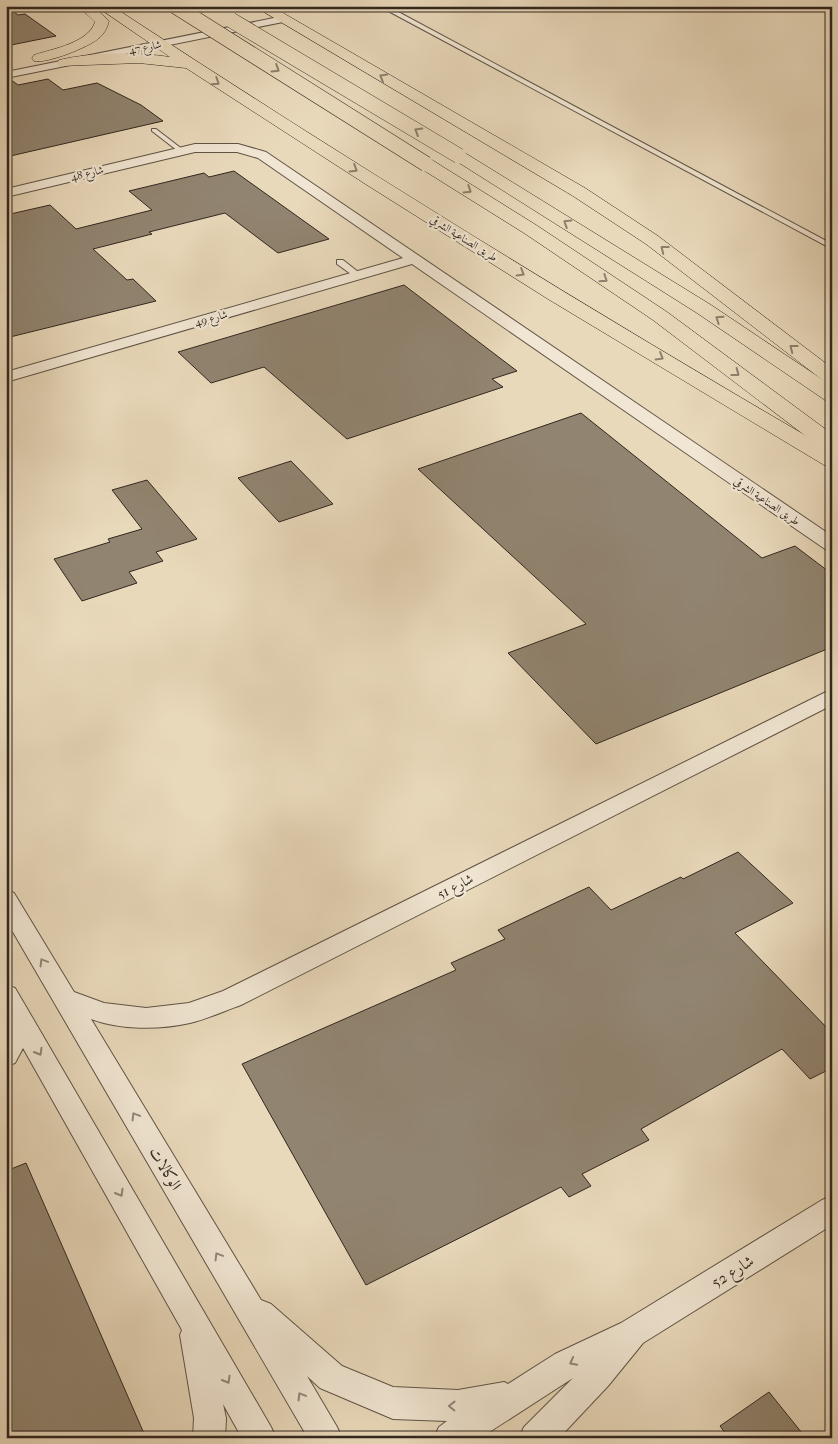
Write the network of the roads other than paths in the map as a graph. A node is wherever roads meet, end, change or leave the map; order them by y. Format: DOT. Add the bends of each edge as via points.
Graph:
graph roads {
  1 [pos="85,6"];
  2 [pos="103,6"];
  3 [pos="175,6"];
  4 [pos="382,6"];
  5 [pos="217,11"];
  6 [pos="270,15"];
  7 [pos="245,17"];
  8 [pos="154,40"];
  9 [pos="38,58"];
  10 [pos="6,64"];
  11 [pos="64,64"];
  12 [pos="194,67"];
  13 [pos="6,75"];
  14 [pos="154,130"];
  15 [pos="174,152"];
  16 [pos="6,193"];
  17 [pos="832,247"];
  18 [pos="416,259"];
  19 [pos="340,262"];
  20 [pos="358,275"];
  21 [pos="6,377"];
  22 [pos="832,378"];
  23 [pos="832,396"];
  24 [pos="832,445"];
  25 [pos="832,460"];
  26 [pos="832,545"];
  27 [pos="832,696"];
  28 [pos="6,899"];
  29 [pos="66,999"];
  30 [pos="11,1004"];
  31 [pos="6,1055"];
  32 [pos="832,1209"];
  33 [pos="245,1301"];
  34 [pos="191,1318"];
  35 [pos="632,1333"];
  36 [pos="517,1396"];
  37 [pos="209,1438"];
  38 [pos="260,1438"];
  39 [pos="326,1438"];
  40 [pos="450,1438"];
  41 [pos="535,1438"];
  1 -- 9 [label="main road" via="102,21 98,33 82,43"];
  2 -- 8 [label="main road, طريق الصناعية الشرقي"];
  3 -- 24 [label="main road, one-way, bridge" via="530,229 660,316"];
  4 -- 17 [label="lane"];
  23 -- 5 [label="main road, one-way, bridge" via="704,309 460,156"];
  6 -- 7 [label="main road"];
  6 -- 8 [label="street, شارع 47"];
  22 -- 6 [label="main road, one-way" via="652,240 579,192 515,155 478,148"];
  7 -- 8 [label="street, شارع 47"];
  8 -- 9 [label="street, شارع 47"];
  8 -- 11 [label="street, شارع 47"];
  8 -- 12 [label="main road, طريق الصناعية الشرقي"];
  9 -- 10 [label="street, شارع 47"];
  11 -- 12 [label="main road" via="141,58 168,60"];
  11 -- 13 [label="street, شارع 47"];
  12 -- 25 [label="main road, طريق الصناعية الشرقي, one-way" via="496,258"];
  14 -- 15 [label="lane"];
  15 -- 16 [label="street, شارع 48"];
  15 -- 18 [label="street, طريق الصناعية الشرقي" via="224,147 262,155"];
  18 -- 20 [label="street, شارع 49"];
  18 -- 26 [label="street, طريق الصناعية الشرقي"];
  19 -- 20 [label="lane"];
  20 -- 21 [label="street, شارع 49"];
  27 -- 29 [label="street, شارع 51" via="232,998 190,1013 146,1018 103,1013"];
  29 -- 28 [label="street, الوكالات, one-way"];
  33 -- 29 [label="street, الوكالات, one-way"];
  30 -- 31 [label="street" via="11,1046"];
  30 -- 34 [label="street, one-way"];
  32 -- 35 [label="street, شارع 52"];
  36 -- 33 [label="street, one-way" via="458,1406 392,1403 331,1377"];
  39 -- 33 [label="street, الوكالات, one-way"];
  34 -- 37 [label="street" via="210,1418"];
  34 -- 38 [label="street, one-way"];
  35 -- 36 [label="street, شارع 52, one-way" via="566,1365"];
  35 -- 41 [label="street, شارع 52" via="569,1407"];
  36 -- 40 [label="street, شارع 52"];
}
